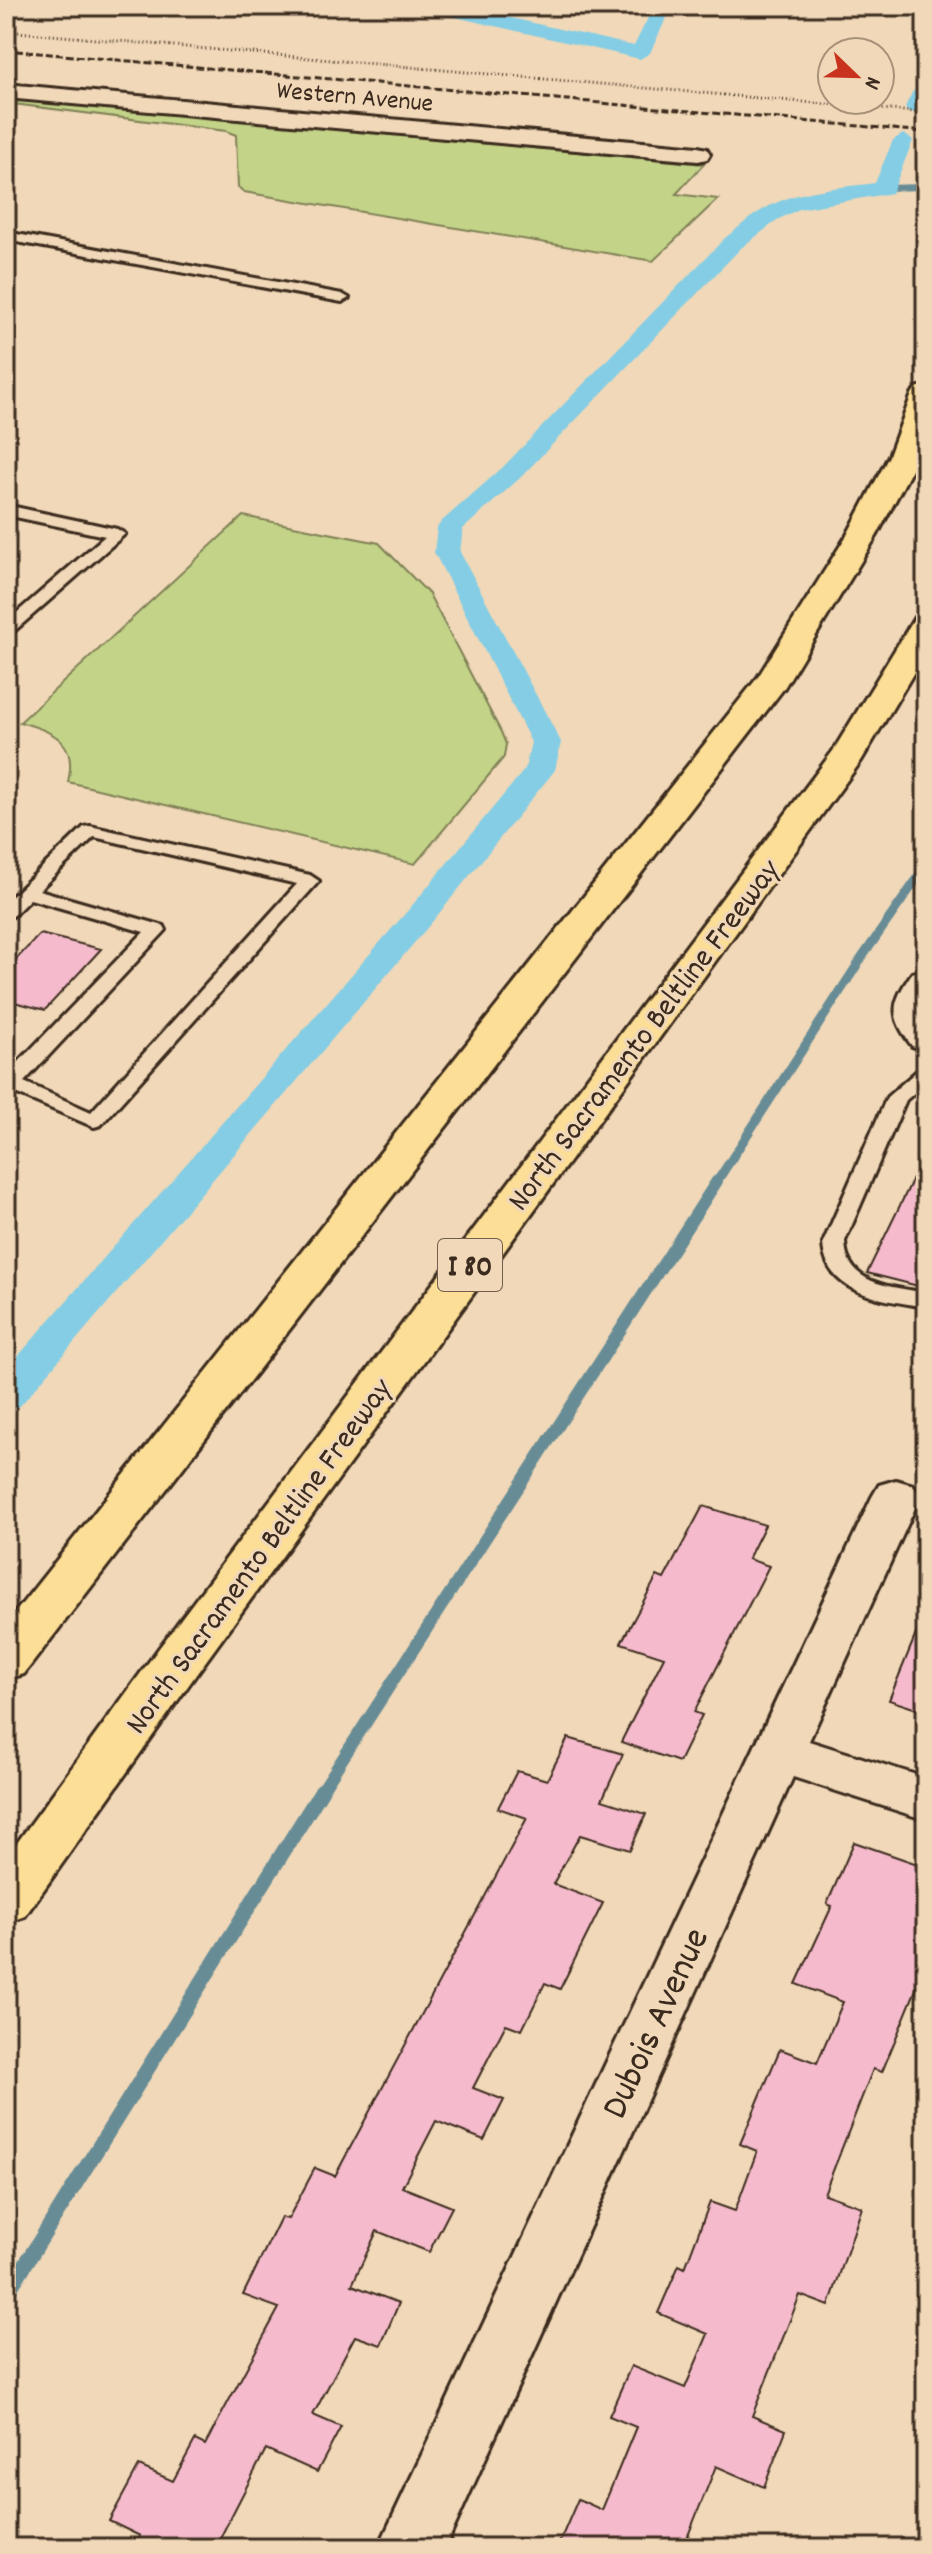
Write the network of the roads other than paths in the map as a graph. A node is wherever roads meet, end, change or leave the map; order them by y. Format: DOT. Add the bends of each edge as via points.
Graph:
graph roads {
  1 [pos="6,91"];
  2 [pos="698,154"];
  3 [pos="6,236"];
  4 [pos="342,298"];
  5 [pos="926,394"];
  6 [pos="6,510"];
  7 [pos="926,624"];
  8 [pos="6,630"];
  9 [pos="26,892"];
  10 [pos="6,912"];
  11 [pos="926,981"];
  12 [pos="926,1038"];
  13 [pos="926,1073"];
  14 [pos="9,1082"];
  15 [pos="926,1300"];
  16 [pos="896,1497"];
  17 [pos="6,1660"];
  18 [pos="778,1752"];
  19 [pos="926,1799"];
  20 [pos="6,1900"];
  21 [pos="411,2548"];
  1 -- 2 [label="street, Western Avenue"];
  3 -- 4 [label="lane"];
  5 -- 17 [label="highway" via="904,456 869,522 772,681"];
  6 -- 8 [label="lane" via="117,534"];
  7 -- 20 [label="highway, North Sacramento Beltline Freeway / I 80" via="849,754"];
  9 -- 10 [label="lane"];
  9 -- 14 [label="lane" via="157,930"];
  9 -- 14 [label="lane" via="90,831 310,881 94,1121"];
  11 -- 12 [label="street" via="914,1001 913,1015"];
  13 -- 15 [label="lane" via="897,1097 834,1241 836,1262 851,1279"];
  16 -- 18 [label="street, Dubois Avenue"];
  18 -- 19 [label="street"];
  18 -- 21 [label="street, Dubois Avenue"];
}
